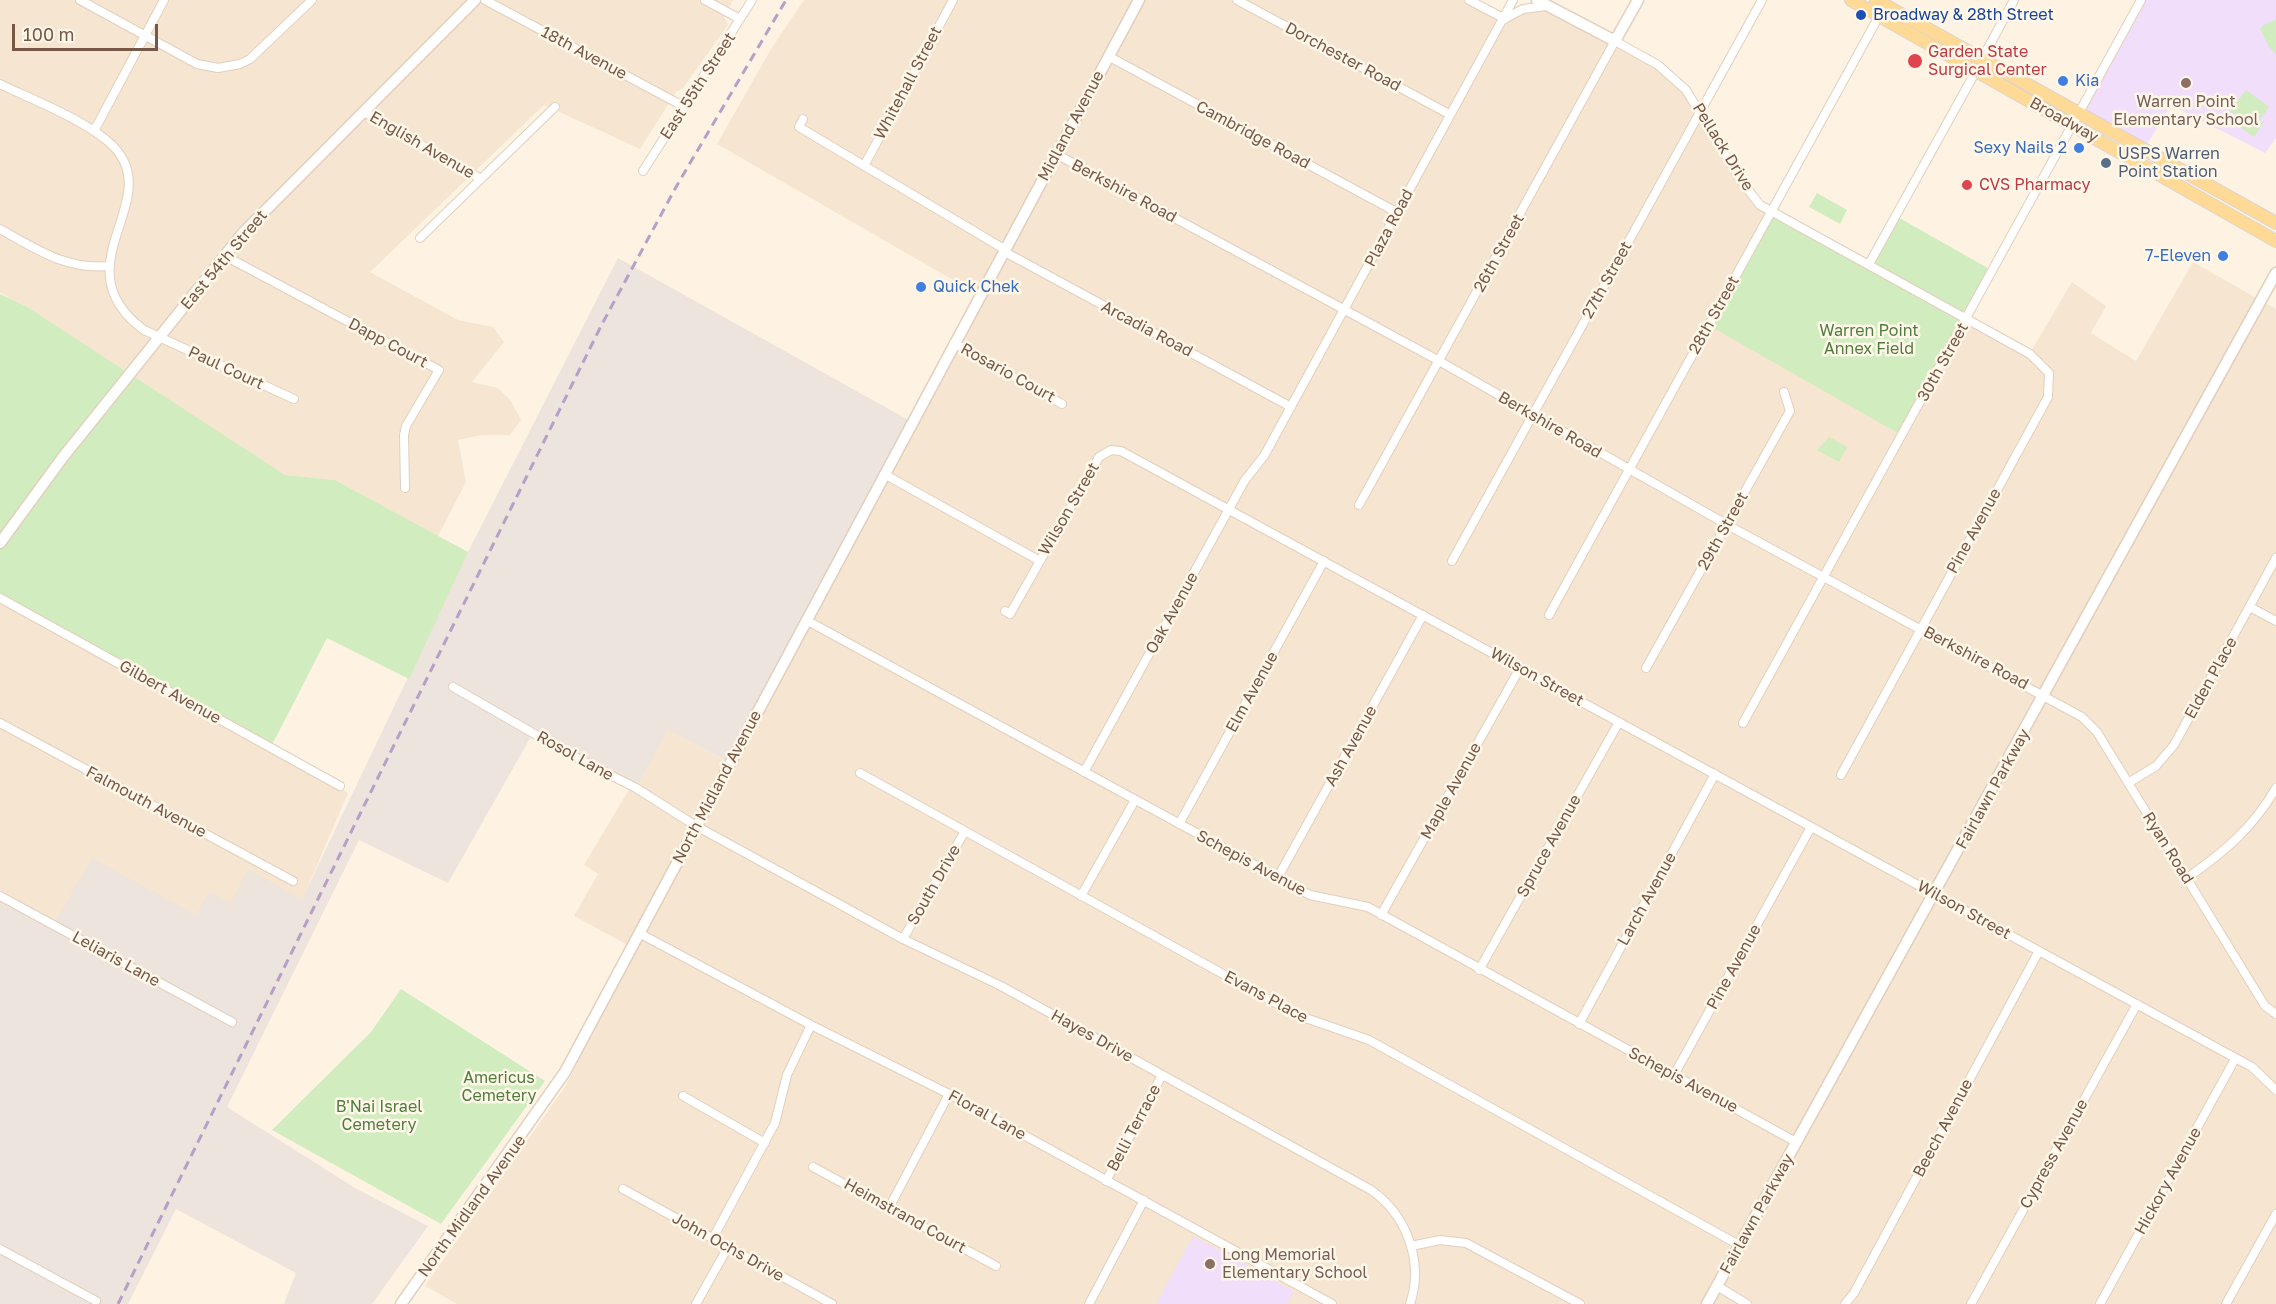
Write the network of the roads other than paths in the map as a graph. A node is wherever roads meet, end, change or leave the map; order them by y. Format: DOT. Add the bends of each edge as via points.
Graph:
graph roads {
  1 [pos="80,0"];
  2 [pos="164,0"];
  3 [pos="475,0"];
  4 [pos="485,0"];
  5 [pos="705,0"];
  6 [pos="752,0"];
  7 [pos="953,0"];
  8 [pos="1139,0"];
  9 [pos="1237,0"];
  10 [pos="1469,0"];
  11 [pos="1513,0"];
  12 [pos="1638,0"];
  13 [pos="1762,0"];
  14 [pos="1851,0"];
  15 [pos="2014,0"];
  16 [pos="2141,0"];
  17 [pos="309,1"];
  18 [pos="1542,3"];
  19 [pos="1882,5"];
  20 [pos="740,19"];
  21 [pos="1505,19"];
  22 [pos="144,35"];
  23 [pos="1615,41"];
  24 [pos="1108,56"];
  25 [pos="1979,65"];
  26 [pos="0,84"];
  27 [pos="683,106"];
  28 [pos="555,107"];
  29 [pos="364,111"];
  30 [pos="1700,111"];
  31 [pos="1449,114"];
  32 [pos="2076,118"];
  33 [pos="803,119"];
  34 [pos="94,131"];
  35 [pos="1056,154"];
  36 [pos="864,166"];
  37 [pos="643,171"];
  38 [pos="481,179"];
  39 [pos="1770,210"];
  40 [pos="1398,213"];
  41 [pos="2276,223"];
  42 [pos="0,229"];
  43 [pos="420,238"];
  44 [pos="2276,242"];
  45 [pos="1004,250"];
  46 [pos="225,256"];
  47 [pos="1869,264"];
  48 [pos="109,266"];
  49 [pos="2276,273"];
  50 [pos="1344,310"];
  51 [pos="1966,319"];
  52 [pos="159,337"];
  53 [pos="954,343"];
  54 [pos="1439,362"];
  55 [pos="1784,392"];
  56 [pos="294,399"];
  57 [pos="1062,404"];
  58 [pos="1291,407"];
  59 [pos="1533,414"];
  60 [pos="1264,456"];
  61 [pos="1629,470"];
  62 [pos="884,474"];
  63 [pos="405,488"];
  64 [pos="1359,505"];
  65 [pos="1229,509"];
  66 [pos="1727,525"];
  67 [pos="0,543"];
  68 [pos="2276,558"];
  69 [pos="1040,561"];
  70 [pos="1324,561"];
  71 [pos="1452,561"];
  72 [pos="1825,578"];
  73 [pos="0,598"];
  74 [pos="2250,607"];
  75 [pos="1005,610"];
  76 [pos="1423,615"];
  77 [pos="1550,615"];
  78 [pos="806,620"];
  79 [pos="2276,621"];
  80 [pos="1920,629"];
  81 [pos="1520,668"];
  82 [pos="1646,668"];
  83 [pos="453,687"];
  84 [pos="2045,695"];
  85 [pos="1619,722"];
  86 [pos="0,723"];
  87 [pos="1743,723"];
  88 [pos="1084,772"];
  89 [pos="860,773"];
  90 [pos="1715,774"];
  91 [pos="1841,775"];
  92 [pos="2128,783"];
  93 [pos="340,786"];
  94 [pos="2276,788"];
  95 [pos="1135,800"];
  96 [pos="1179,824"];
  97 [pos="696,826"];
  98 [pos="1811,827"];
  99 [pos="965,831"];
  100 [pos="1278,877"];
  101 [pos="2187,878"];
  102 [pos="293,881"];
  103 [pos="1935,894"];
  104 [pos="0,896"];
  105 [pos="1081,896"];
  106 [pos="1381,915"];
  107 [pos="639,933"];
  108 [pos="903,939"];
  109 [pos="2039,951"];
  110 [pos="1479,970"];
  111 [pos="2137,1004"];
  112 [pos="2276,1014"];
  113 [pos="232,1022"];
  114 [pos="1579,1024"];
  115 [pos="811,1025"];
  116 [pos="2235,1059"];
  117 [pos="1162,1075"];
  118 [pos="1674,1076"];
  119 [pos="2276,1090"];
  120 [pos="949,1094"];
  121 [pos="683,1096"];
  122 [pos="1796,1142"];
  123 [pos="765,1143"];
  124 [pos="813,1167"];
  125 [pos="1106,1181"];
  126 [pos="623,1189"];
  127 [pos="1143,1200"];
  128 [pos="889,1208"];
  129 [pos="2276,1214"];
  130 [pos="713,1238"];
  131 [pos="1738,1245"];
  132 [pos="1411,1246"];
  133 [pos="728,1247"];
  134 [pos="0,1249"];
  135 [pos="996,1266"];
  136 [pos="1717,1286"];
  137 [pos="96,1301"];
  138 [pos="401,1304"];
  139 [pos="696,1304"];
  140 [pos="832,1304"];
  141 [pos="1089,1304"];
  142 [pos="1332,1304"];
  143 [pos="1410,1304"];
  144 [pos="1580,1304"];
  145 [pos="1707,1304"];
  146 [pos="1747,1304"];
  147 [pos="1845,1304"];
  148 [pos="1971,1304"];
  149 [pos="2100,1304"];
  150 [pos="2226,1304"];
  1 -- 22 [label="street"];
  2 -- 22 [label="street"];
  3 -- 29 [label="street, East 54th Street"];
  4 -- 27 [label="street, 18th Avenue"];
  5 -- 20 [label="street"];
  6 -- 20 [label="street, East 55th Street"];
  7 -- 36 [label="street, Whitehall Street"];
  8 -- 24 [label="street, Midland Avenue"];
  9 -- 31 [label="street, Dorchester Road"];
  10 -- 21 [label="street"];
  11 -- 21 [label="street, Plaza Road"];
  12 -- 23 [label="street, 26th Street"];
  13 -- 30 [label="street, 27th Street"];
  14 -- 19 [label="main road, Broadway"];
  15 -- 25 [label="street"];
  16 -- 32 [label="street, 30th Street"];
  17 -- 22 [label="street" via="250,59 229,67 196,64"];
  18 -- 21 [label="street"];
  18 -- 23 [label="street, Pellack Drive"];
  19 -- 25 [label="main road, Broadway"];
  19 -- 39 [label="street, 28th Street"];
  20 -- 27 [label="street, East 55th Street"];
  21 -- 31 [label="street, Plaza Road"];
  22 -- 34 [label="street"];
  23 -- 30 [label="street, Pellack Drive" via="1658,65 1686,90"];
  23 -- 54 [label="street, 26th Street"];
  24 -- 35 [label="street, Midland Avenue"];
  24 -- 40 [label="street, Cambridge Road"];
  25 -- 32 [label="main road, Broadway"];
  25 -- 47 [label="street"];
  26 -- 34 [label="street"];
  27 -- 37 [label="street, East 55th Street"];
  28 -- 38 [label="street, English Avenue"];
  29 -- 38 [label="street, English Avenue"];
  29 -- 46 [label="street, East 54th Street"];
  30 -- 39 [label="street, Pellack Drive" via="1742,182 1760,205"];
  30 -- 59 [label="street, 27th Street"];
  31 -- 40 [label="street, Plaza Road"];
  32 -- 41 [label="main road, Broadway"];
  32 -- 44 [label="main road, Broadway"];
  32 -- 51 [label="street, 30th Street"];
  33 -- 36 [label="street, Arcadia Road" via="799,127"];
  34 -- 48 [label="street" via="119,154 129,177 128,201 110,250"];
  35 -- 45 [label="street, Midland Avenue"];
  35 -- 50 [label="street, Berkshire Road"];
  36 -- 45 [label="street, Arcadia Road"];
  38 -- 43 [label="street, English Avenue"];
  39 -- 47 [label="street, Pellack Drive"];
  39 -- 61 [label="street, 28th Street"];
  40 -- 50 [label="street, Plaza Road"];
  42 -- 48 [label="street" via="66,263"];
  45 -- 53 [label="street, North Midland Avenue"];
  45 -- 58 [label="street, Arcadia Road"];
  46 -- 52 [label="street, East 54th Street"];
  46 -- 63 [label="street, Dapp Court" via="439,370 406,426"];
  47 -- 51 [label="street, Pellack Drive"];
  48 -- 52 [label="street, Paul Court" via="112,288 125,313"];
  49 -- 84 [label="street, Fairlawn Parkway"];
  50 -- 54 [label="street, Berkshire Road"];
  50 -- 58 [label="street, Plaza Road"];
  51 -- 72 [label="street, 30th Street"];
  51 -- 80 [label="street, Pine Avenue" via="2036,358 2049,373 2050,386 2048,397"];
  52 -- 56 [label="street, Paul Court"];
  52 -- 67 [label="street, East 54th Street"];
  53 -- 57 [label="street, Rosario Court"];
  53 -- 62 [label="street, North Midland Avenue"];
  54 -- 59 [label="street, Berkshire Road"];
  54 -- 64 [label="street, 26th Street"];
  55 -- 66 [label="street, 29th Street" via="1790,411"];
  58 -- 60 [label="street, Plaza Road"];
  59 -- 61 [label="street, Berkshire Road"];
  59 -- 71 [label="street, 27th Street"];
  60 -- 65 [label="street, Oak Avenue"];
  61 -- 66 [label="street, Berkshire Road"];
  61 -- 77 [label="street, 28th Street"];
  62 -- 69 [label="street, Wilson Street"];
  62 -- 78 [label="street, North Midland Avenue"];
  65 -- 69 [label="street, Wilson Street" via="1121,451 1111,450 1099,457"];
  65 -- 70 [label="street, Wilson Street"];
  65 -- 88 [label="street, Oak Avenue"];
  66 -- 72 [label="street, Berkshire Road"];
  66 -- 82 [label="street, 29th Street"];
  68 -- 74 [label="street, Elden Place"];
  69 -- 75 [label="street" via="1010,614"];
  70 -- 76 [label="street, Wilson Street"];
  70 -- 96 [label="street, Elm Avenue"];
  72 -- 80 [label="street, Berkshire Road"];
  72 -- 87 [label="street, 30th Street"];
  73 -- 93 [label="street, Gilbert Avenue"];
  74 -- 79 [label="street"];
  74 -- 92 [label="street, Elden Place" via="2174,745 2156,766"];
  76 -- 81 [label="street, Wilson Street"];
  76 -- 100 [label="street, Ash Avenue"];
  78 -- 88 [label="street, Schepis Avenue"];
  78 -- 97 [label="street, North Midland Avenue"];
  80 -- 84 [label="street, Berkshire Road"];
  80 -- 91 [label="street, Pine Avenue"];
  81 -- 85 [label="street, Wilson Street"];
  81 -- 106 [label="street, Maple Avenue"];
  83 -- 97 [label="street, Rosol Lane" via="636,788"];
  84 -- 92 [label="street, Ryan Road" via="2090,724"];
  84 -- 103 [label="street, Fairlawn Parkway"];
  85 -- 90 [label="street, Wilson Street"];
  85 -- 110 [label="street, Spruce Avenue"];
  86 -- 102 [label="street, Falmouth Avenue"];
  88 -- 95 [label="street, Schepis Avenue"];
  89 -- 99 [label="street, Evans Place"];
  90 -- 98 [label="street, Wilson Street"];
  90 -- 114 [label="street, Larch Avenue"];
  92 -- 101 [label="street, Ryan Road"];
  94 -- 101 [label="street" via="2238,840"];
  95 -- 96 [label="street, Schepis Avenue"];
  95 -- 105 [label="street"];
  96 -- 100 [label="street, Schepis Avenue"];
  97 -- 107 [label="street, North Midland Avenue"];
  97 -- 108 [label="street, Hayes Drive"];
  98 -- 103 [label="street, Wilson Street"];
  98 -- 118 [label="street, Pine Avenue"];
  99 -- 105 [label="street, Evans Place"];
  99 -- 108 [label="street, South Drive"];
  100 -- 106 [label="street, Schepis Avenue" via="1310,895 1353,902"];
  101 -- 112 [label="street, Ryan Road" via="2265,1006"];
  103 -- 109 [label="street, Wilson Street"];
  103 -- 122 [label="street, Fairlawn Parkway"];
  104 -- 113 [label="street, Leliaris Lane"];
  105 -- 131 [label="street, Evans Place" via="1297,1015 1369,1040"];
  106 -- 110 [label="street, Schepis Avenue"];
  107 -- 115 [label="street, Floral Lane"];
  107 -- 138 [label="street, North Midland Avenue" via="548,1099"];
  108 -- 117 [label="street, Hayes Drive" via="1001,986"];
  109 -- 111 [label="street, Wilson Street"];
  109 -- 147 [label="street, Beech Avenue"];
  110 -- 114 [label="street, Schepis Avenue"];
  111 -- 116 [label="street, Wilson Street"];
  111 -- 148 [label="street, Cypress Avenue"];
  114 -- 118 [label="street, Schepis Avenue"];
  115 -- 120 [label="street, Floral Lane"];
  115 -- 123 [label="street" via="787,1075 780,1108"];
  116 -- 119 [label="street, Wilson Street" via="2265,1076"];
  116 -- 149 [label="street, Hickory Avenue"];
  117 -- 125 [label="street, Belli Terrace"];
  117 -- 132 [label="street, Hayes Drive" via="1371,1190 1397,1216"];
  118 -- 122 [label="street, Schepis Avenue"];
  120 -- 125 [label="street, Floral Lane"];
  120 -- 128 [label="street"];
  121 -- 123 [label="street"];
  122 -- 131 [label="street, Fairlawn Parkway"];
  123 -- 130 [label="street"];
  124 -- 128 [label="street, Heimstrand Court"];
  125 -- 127 [label="street, Floral Lane"];
  126 -- 130 [label="street, John Ochs Drive"];
  127 -- 141 [label="street"];
  127 -- 142 [label="street, Floral Lane"];
  128 -- 135 [label="street, Heimstrand Court"];
  129 -- 150 [label="street"];
  130 -- 133 [label="street, John Ochs Drive"];
  131 -- 136 [label="street, Fairlawn Parkway"];
  132 -- 143 [label="street, Hayes Drive" via="1415,1282"];
  132 -- 144 [label="street" via="1440,1240 1466,1243"];
  133 -- 139 [label="street"];
  133 -- 140 [label="street, John Ochs Drive"];
  134 -- 137 [label="street"];
  136 -- 145 [label="street, Fairlawn Parkway"];
  136 -- 146 [label="street"];
}
